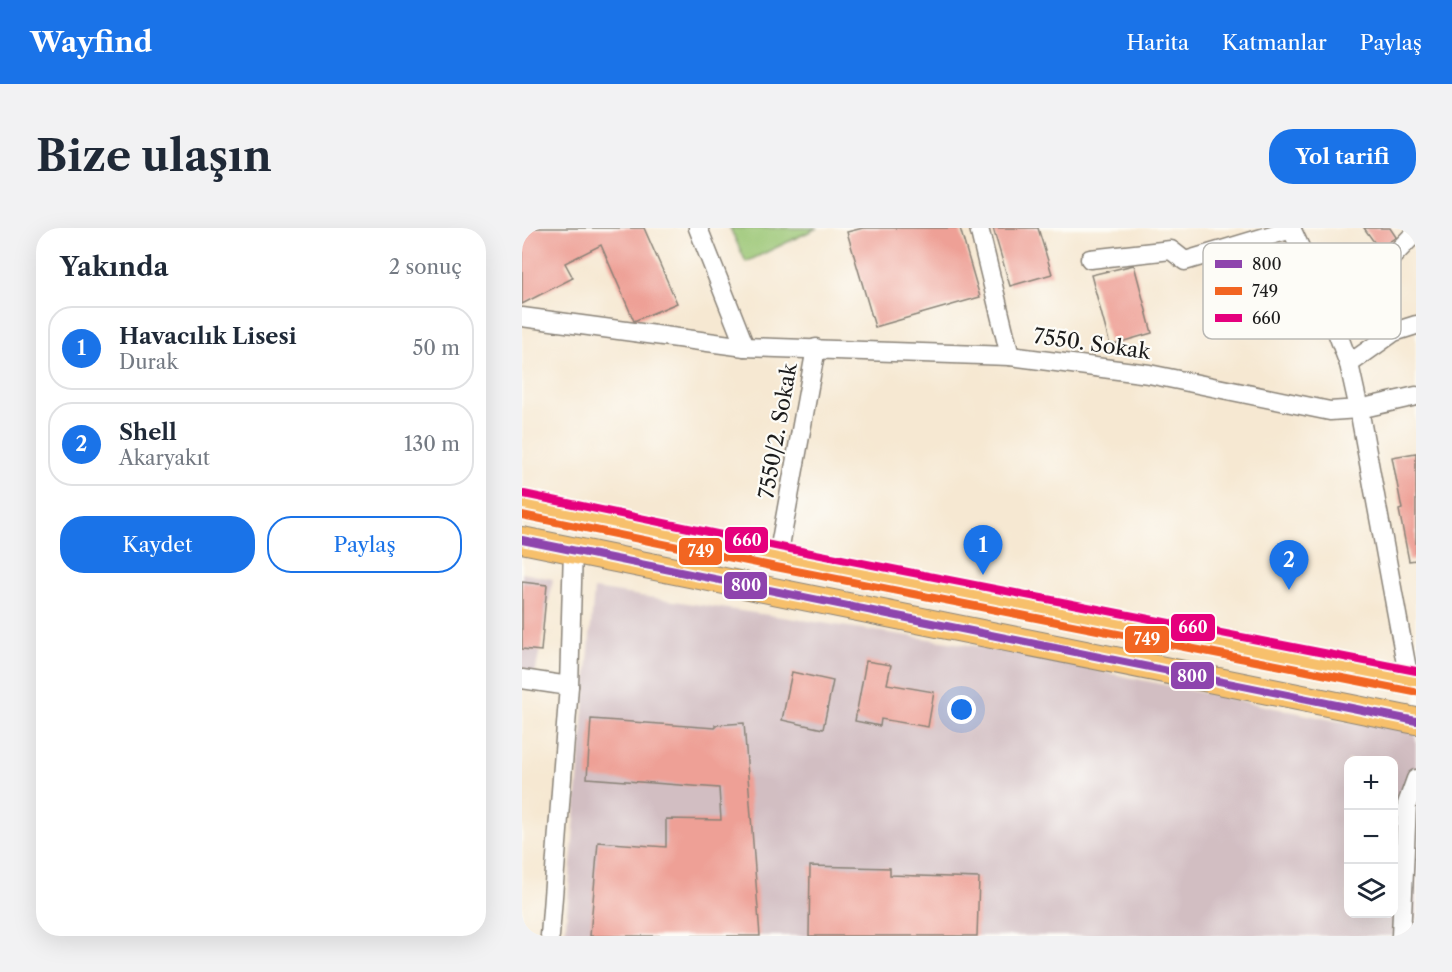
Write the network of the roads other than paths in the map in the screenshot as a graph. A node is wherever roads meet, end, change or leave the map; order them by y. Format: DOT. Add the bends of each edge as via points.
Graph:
graph roads {
  1 [pos="698,228"];
  2 [pos="979,228"];
  3 [pos="1292,229"];
  4 [pos="1416,232"];
  5 [pos="1245,243"];
  6 [pos="1298,243"];
  7 [pos="1401,248"];
  8 [pos="1203,256"];
  9 [pos="1090,259"];
  10 [pos="522,317"];
  11 [pos="1416,325"];
  12 [pos="1401,330"];
  13 [pos="1340,339"];
  14 [pos="1384,339"];
  15 [pos="746,346"];
  16 [pos="816,348"];
  17 [pos="1010,356"];
  18 [pos="1349,364"];
  19 [pos="1416,396"];
  20 [pos="1359,409"];
  21 [pos="522,504"];
  22 [pos="522,540"];
  23 [pos="573,549"];
  24 [pos="778,557"];
  25 [pos="522,679"];
  26 [pos="1412,681"];
  27 [pos="569,686"];
  28 [pos="1416,721"];
  29 [pos="1416,779"];
  30 [pos="550,936"];
  31 [pos="1401,936"];
  1 -- 15 [label="street"];
  2 -- 17 [label="street"];
  3 -- 5 [label="street"];
  3 -- 6 [label="street"];
  4 -- 7 [label="street"];
  8 -- 9 [label="street" via="1185,261 1171,250"];
  10 -- 15 [label="street, 7550. Sokak"];
  11 -- 12 [label="street"];
  13 -- 18 [label="street"];
  14 -- 18 [label="street"];
  15 -- 16 [label="street, 7550. Sokak"];
  16 -- 17 [label="street, 7550. Sokak"];
  16 -- 24 [label="street, 7550/2. Sokak"];
  17 -- 20 [label="street, 7550. Sokak" via="1149,374 1330,411"];
  18 -- 20 [label="street"];
  19 -- 20 [label="street, 7550. Sokak"];
  20 -- 26 [label="street"];
  21 -- 24 [label="highway"];
  22 -- 23 [label="highway"];
  23 -- 27 [label="street"];
  23 -- 28 [label="highway"];
  24 -- 26 [label="highway"];
  25 -- 27 [label="street"];
  27 -- 30 [label="street"];
  29 -- 31 [label="street" via="1407,804"];
}
